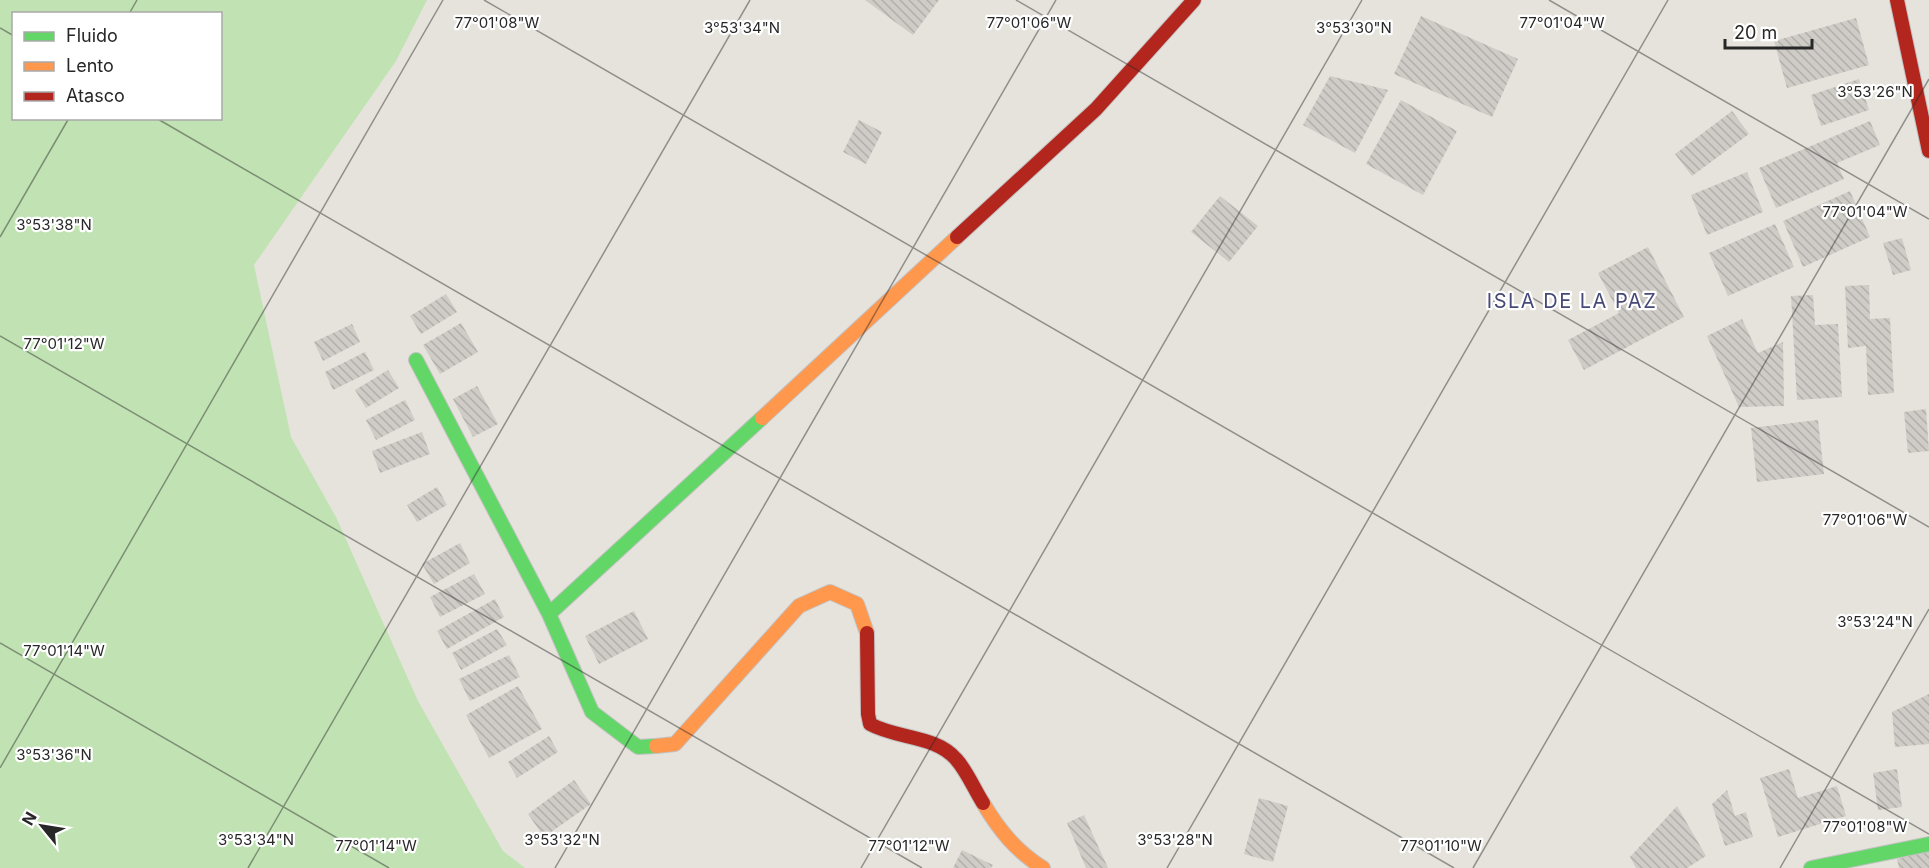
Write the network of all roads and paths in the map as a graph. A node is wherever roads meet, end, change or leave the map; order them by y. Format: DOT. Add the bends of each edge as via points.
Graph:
graph roads {
  1 [pos="1194,0"];
  2 [pos="1897,0"];
  3 [pos="1929,151"];
  4 [pos="416,360"];
  5 [pos="549,614"];
  6 [pos="1929,844"];
  7 [pos="1043,868"];
  8 [pos="1811,868"];
  1 -- 5 [label="street" via="1096,108"];
  2 -- 3 [label="street"];
  4 -- 5 [label="street"];
  5 -- 7 [label="street" via="592,712 638,747 675,744 799,606 830,592 857,604 868,637 870,724 879,731 933,742 955,757 1003,836 1014,849"];
  6 -- 8 [label="street"];
}
